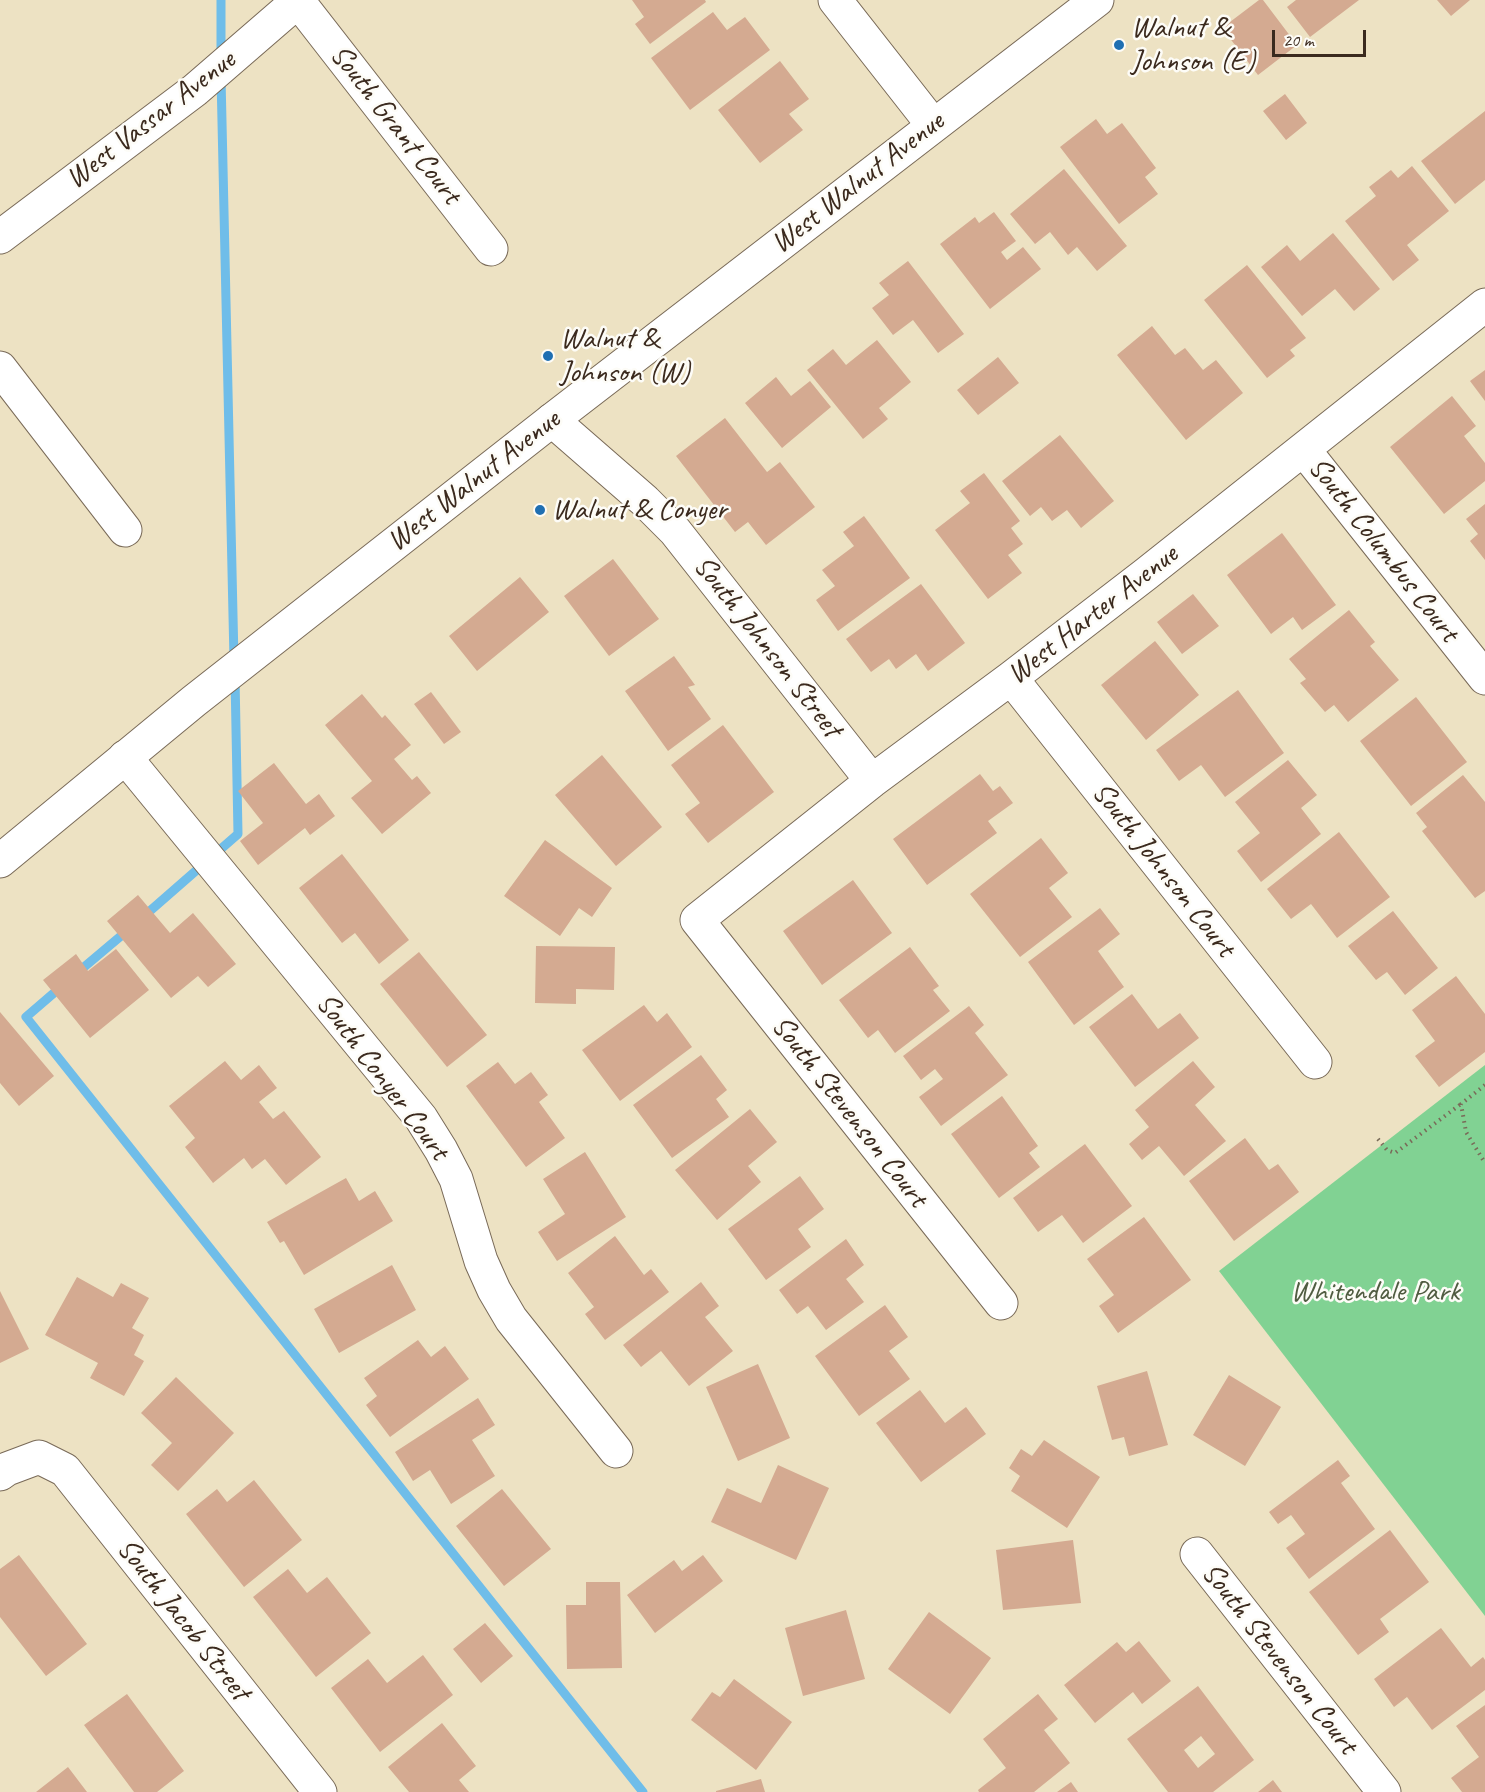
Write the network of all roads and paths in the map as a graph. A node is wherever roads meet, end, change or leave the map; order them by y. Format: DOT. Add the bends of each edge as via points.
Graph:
graph roads {
  1 [pos="299,0"];
  2 [pos="835,0"];
  3 [pos="1097,0"];
  4 [pos="933,125"];
  5 [pos="0,237"];
  6 [pos="491,249"];
  7 [pos="1485,305"];
  8 [pos="0,368"];
  9 [pos="552,420"];
  10 [pos="1304,450"];
  11 [pos="124,530"];
  12 [pos="1011,678"];
  13 [pos="1485,678"];
  14 [pos="125,757"];
  15 [pos="872,781"];
  16 [pos="0,861"];
  17 [pos="697,920"];
  18 [pos="1316,1062"];
  19 [pos="1485,1084"];
  20 [pos="1461,1104"];
  21 [pos="1378,1139"];
  22 [pos="1485,1163"];
  23 [pos="1001,1304"];
  24 [pos="616,1451"];
  25 [pos="0,1474"];
  26 [pos="1197,1554"];
  27 [pos="306,1787"];
  28 [pos="1384,1792"];
  1 -- 5 [label="street, West Vassar Avenue" via="195,90"];
  1 -- 6 [label="street, South Grant Court"];
  2 -- 4 [label="street"];
  3 -- 4 [label="street, West Walnut Avenue"];
  4 -- 9 [label="street, West Walnut Avenue"];
  7 -- 10 [label="street, West Harter Avenue"];
  8 -- 11 [label="street"];
  9 -- 14 [label="street, West Walnut Avenue"];
  9 -- 15 [label="street, South Johnson Street" via="675,531"];
  10 -- 12 [label="street, West Harter Avenue"];
  10 -- 13 [label="street, South Columbus Court"];
  12 -- 15 [label="street, West Harter Avenue"];
  12 -- 18 [label="street, South Johnson Court"];
  14 -- 16 [label="street, West Walnut Avenue"];
  14 -- 24 [label="street, South Conyer Court" via="421,1118 456,1179 494,1290 511,1319"];
  15 -- 17 [label="street, West Harter Avenue"];
  17 -- 23 [label="street, South Stevenson Court"];
  19 -- 20 [label="path"];
  20 -- 21 [label="path" via="1395,1153"];
  20 -- 22 [label="path" via="1466,1132"];
  25 -- 27 [label="street, South Jacob Street" via="39,1457 65,1470"];
  26 -- 28 [label="street, South Stevenson Court"];
}
